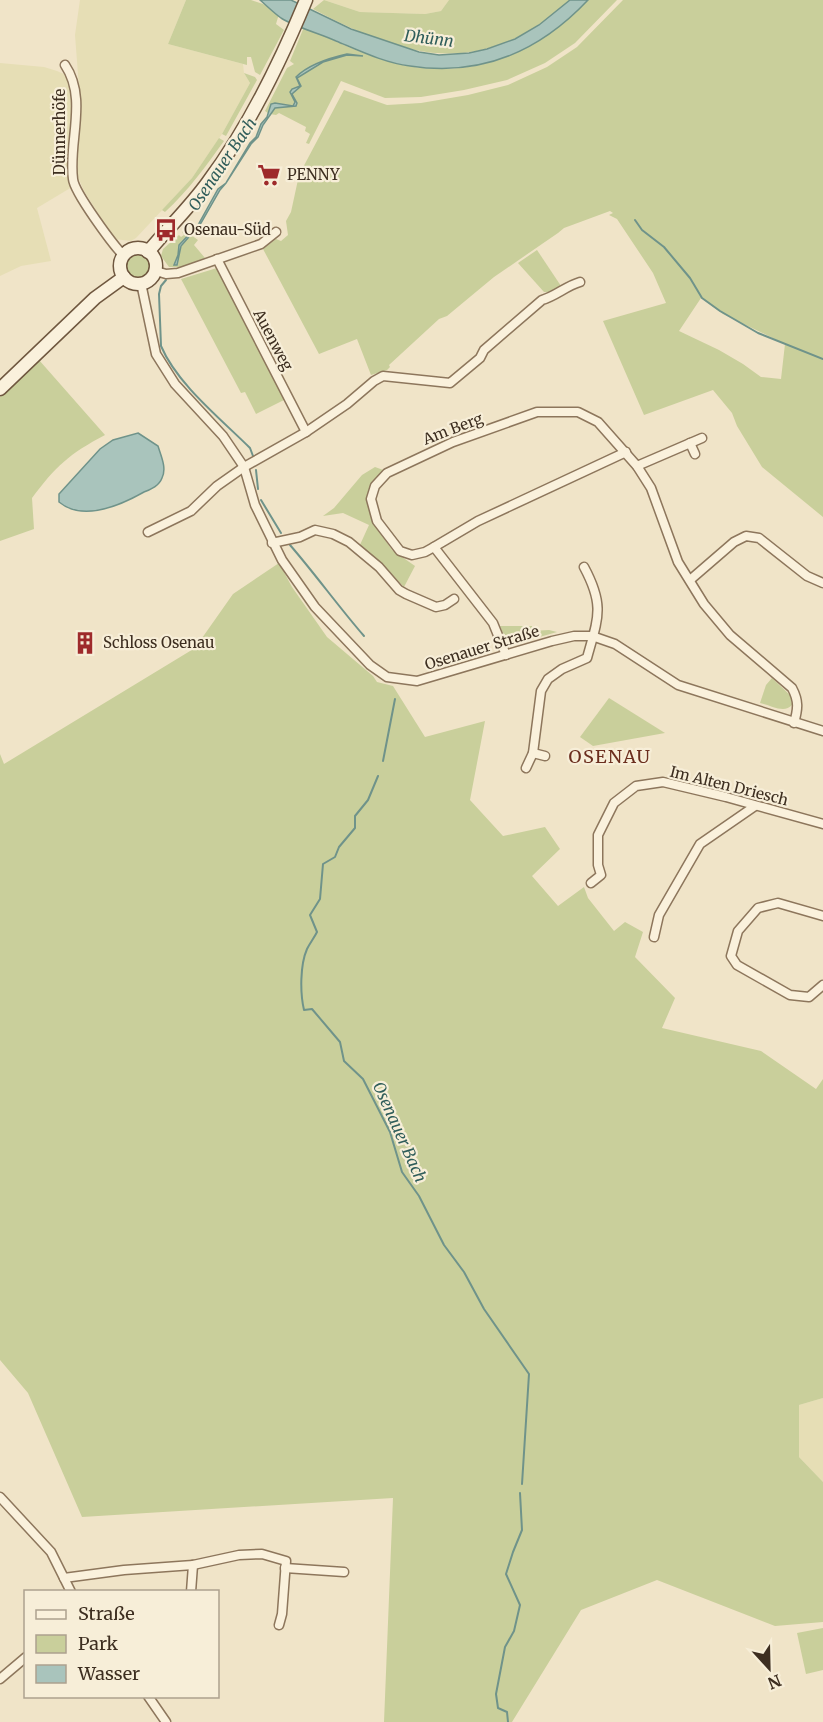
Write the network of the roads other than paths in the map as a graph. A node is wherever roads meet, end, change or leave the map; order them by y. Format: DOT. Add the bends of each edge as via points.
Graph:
graph roads {
  1 [pos="306,0"];
  2 [pos="65,65"];
  3 [pos="276,231"];
  4 [pos="148,252"];
  5 [pos="124,256"];
  6 [pos="218,259"];
  7 [pos="156,271"];
  8 [pos="124,277"];
  9 [pos="580,282"];
  10 [pos="141,284"];
  11 [pos="0,388"];
  12 [pos="306,432"];
  13 [pos="702,438"];
  14 [pos="690,443"];
  15 [pos="626,452"];
  16 [pos="695,454"];
  17 [pos="637,466"];
  18 [pos="243,467"];
  19 [pos="148,532"];
  20 [pos="272,543"];
  21 [pos="434,547"];
  22 [pos="584,567"];
  23 [pos="690,580"];
  24 [pos="823,583"];
  25 [pos="454,599"];
  26 [pos="436,607"];
  27 [pos="432,618"];
  28 [pos="592,636"];
  29 [pos="506,655"];
  30 [pos="794,723"];
  31 [pos="823,731"];
  32 [pos="533,753"];
  33 [pos="545,756"];
  34 [pos="526,768"];
  35 [pos="755,806"];
  36 [pos="823,824"];
  37 [pos="591,883"];
  38 [pos="823,916"];
  39 [pos="654,937"];
  40 [pos="823,986"];
  41 [pos="2,1502"];
  42 [pos="193,1565"];
  43 [pos="285,1568"];
  44 [pos="344,1572"];
  45 [pos="64,1578"];
  46 [pos="70,1590"];
  47 [pos="191,1590"];
  48 [pos="279,1625"];
  49 [pos="24,1659"];
  50 [pos="0,1679"];
  51 [pos="149,1698"];
  52 [pos="166,1722"];
  1 -- 4 [label="main road" via="237,139 209,182"];
  2 -- 5 [label="street, Dünnerhöfe" via="75,85 73,182"];
  3 -- 6 [label="street" via="261,244"];
  4 -- 5 [label="main road" via="135,250"];
  4 -- 7 [label="main road"];
  5 -- 8 [label="main road" via="120,267"];
  6 -- 7 [label="street" via="178,273"];
  6 -- 12 [label="street, Auenweg"];
  7 -- 10 [label="main road"];
  8 -- 10 [label="main road"];
  8 -- 11 [label="main road" via="95,298"];
  9 -- 12 [label="street" via="542,300 450,383 383,376"];
  10 -- 18 [label="street, Osenauer Straße" via="156,354 175,384 223,436"];
  12 -- 18 [label="street"];
  13 -- 14 [label="street"];
  14 -- 16 [label="street"];
  14 -- 17 [label="street"];
  15 -- 17 [label="street, Am Berg"];
  15 -- 21 [label="street, Am Berg" via="478,520"];
  15 -- 21 [label="street, Am Berg" via="598,422 578,412 537,412 453,442 387,472 375,486 371,499 377,521 400,551 412,555"];
  17 -- 23 [label="street, Am Berg" via="651,488 678,562"];
  18 -- 19 [label="street" via="191,511"];
  18 -- 20 [label="street, Osenauer Straße"];
  20 -- 26 [label="street" via="315,531 333,534 379,567 399,590"];
  20 -- 29 [label="street, Osenauer Straße" via="315,607 370,665 387,677 417,681"];
  21 -- 29 [label="street" via="493,623"];
  22 -- 28 [label="street" via="599,604"];
  23 -- 24 [label="street" via="746,536 759,538 807,576"];
  23 -- 30 [label="street, Am Berg" via="730,635 792,688 798,709"];
  25 -- 26 [label="street"];
  26 -- 27 [label="street"];
  28 -- 29 [label="street, Osenauer Straße" via="574,636"];
  28 -- 30 [label="street, Osenauer Straße" via="615,644 678,685"];
  28 -- 32 [label="street" via="587,658 561,669 541,691"];
  30 -- 31 [label="street, Osenauer Straße"];
  32 -- 33 [label="street"];
  32 -- 34 [label="street"];
  35 -- 36 [label="street, Im Alten Driesch"];
  35 -- 37 [label="street, Im Alten Driesch" via="663,782 636,786 614,803 603,824 598,835 601,874"];
  35 -- 39 [label="street" via="700,844 659,915"];
  38 -- 40 [label="street" via="778,903 758,908 738,931 732,956 737,965 790,995 809,997"];
  41 -- 45 [label="street" via="41,1539"];
  42 -- 43 [label="street" via="262,1554 286,1562"];
  42 -- 45 [label="street"];
  42 -- 47 [label="street"];
  43 -- 44 [label="street"];
  43 -- 48 [label="street"];
  45 -- 46 [label="street"];
  49 -- 50 [label="street"];
  51 -- 52 [label="street"];
}
